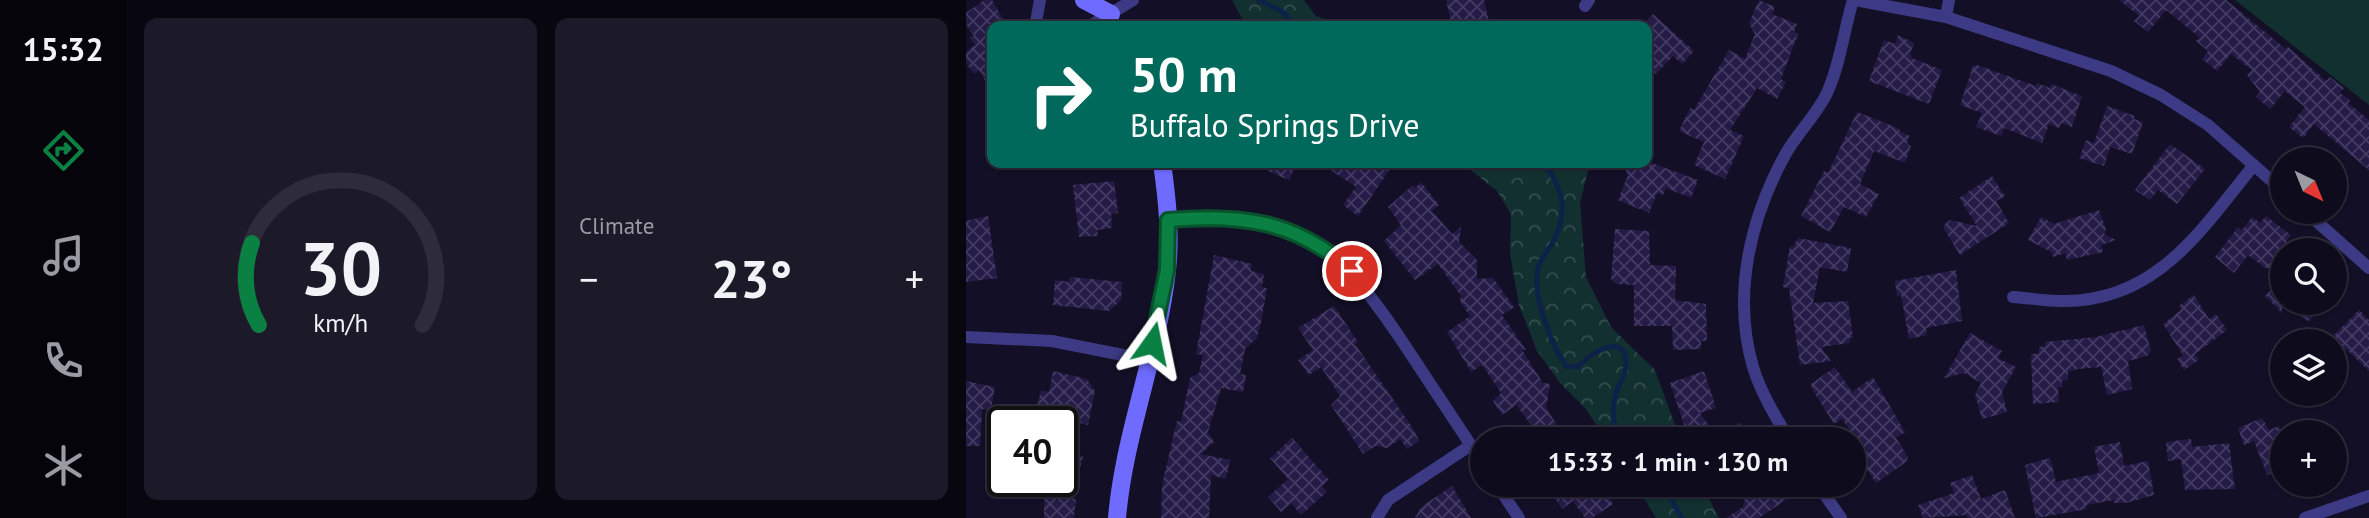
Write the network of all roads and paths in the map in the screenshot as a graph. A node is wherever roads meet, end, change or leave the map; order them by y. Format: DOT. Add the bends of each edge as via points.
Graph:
graph roads {
  1 [pos="1040,0"];
  2 [pos="1084,0"];
  3 [pos="1133,0"];
  4 [pos="1854,0"];
  5 [pos="1949,0"];
  6 [pos="1113,13"];
  7 [pos="1946,17"];
  8 [pos="1036,21"];
  9 [pos="2254,165"];
  10 [pos="1163,168"];
  11 [pos="2270,179"];
  12 [pos="1168,220"];
  13 [pos="2320,224"];
  14 [pos="2369,268"];
  15 [pos="2013,297"];
  16 [pos="966,337"];
  17 [pos="1148,360"];
  18 [pos="1781,427"];
  19 [pos="1470,443"];
  20 [pos="1470,446"];
  21 [pos="2369,496"];
  22 [pos="1505,497"];
  23 [pos="1826,497"];
  24 [pos="1117,518"];
  25 [pos="1377,518"];
  26 [pos="1519,518"];
  27 [pos="1841,518"];
  28 [pos="2305,518"];
  1 -- 8 [label="street"];
  2 -- 6 [label="street"];
  3 -- 6 [label="street"];
  4 -- 7 [label="street"];
  4 -- 18 [label="street" via="1828,90 1787,151 1759,211 1745,274 1753,366"];
  5 -- 7 [label="street"];
  7 -- 9 [label="street" via="2111,71 2161,95 2208,125"];
  9 -- 11 [label="street"];
  9 -- 15 [label="street" via="2183,253 2140,282 2094,298"];
  10 -- 12 [label="street"];
  12 -- 17 [label="street" via="1167,270"];
  12 -- 19 [label="street" via="1252,220 1303,236 1334,255 1373,297"];
  13 -- 14 [label="street"];
  16 -- 17 [label="street" via="1052,341"];
  17 -- 24 [label="street"];
  20 -- 25 [label="street" via="1388,500"];
  21 -- 28 [label="street"];
  22 -- 26 [label="street"];
  23 -- 27 [label="street"];
}
